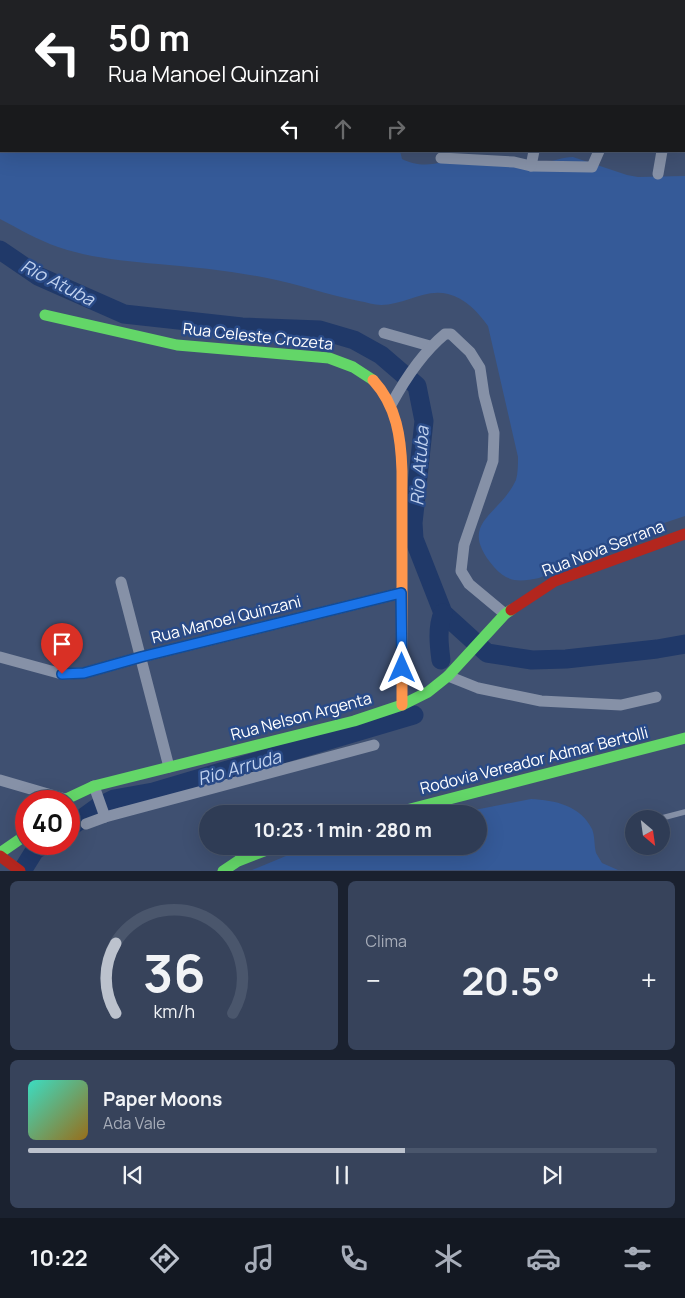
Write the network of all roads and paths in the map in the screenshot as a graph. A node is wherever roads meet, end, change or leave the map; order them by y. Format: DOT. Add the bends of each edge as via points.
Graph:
graph roads {
  1 [pos="509,152"];
  2 [pos="534,152"];
  3 [pos="599,152"];
  4 [pos="662,152"];
  5 [pos="441,158"];
  6 [pos="514,162"];
  7 [pos="531,166"];
  8 [pos="658,174"];
  9 [pos="45,315"];
  10 [pos="384,333"];
  11 [pos="430,346"];
  12 [pos="391,405"];
  13 [pos="685,534"];
  14 [pos="122,582"];
  15 [pos="401,593"];
  16 [pos="501,618"];
  17 [pos="0,657"];
  18 [pos="141,657"];
  19 [pos="448,676"];
  20 [pos="656,697"];
  21 [pos="402,705"];
  22 [pos="685,738"];
  23 [pos="374,745"];
  24 [pos="169,767"];
  25 [pos="0,780"];
  26 [pos="94,786"];
  27 [pos="32,790"];
  28 [pos="80,793"];
  29 [pos="426,805"];
  30 [pos="685,812"];
  31 [pos="670,816"];
  32 [pos="105,817"];
  33 [pos="86,824"];
  34 [pos="15,843"];
  35 [pos="0,855"];
  36 [pos="254,855"];
  37 [pos="238,861"];
  38 [pos="20,870"];
  39 [pos="214,870"];
  40 [pos="224,870"];
  1 -- 6 [label="street"];
  2 -- 7 [label="street"];
  3 -- 7 [label="street" via="592,167"];
  4 -- 8 [label="street"];
  5 -- 6 [label="street"];
  6 -- 7 [label="street"];
  9 -- 12 [label="main road, Rua Celeste Crozeta" via="177,345 329,358 352,366 374,381"];
  10 -- 11 [label="street"];
  11 -- 12 [label="street"];
  11 -- 16 [label="street" via="445,334 451,334 470,352 480,368 494,433 493,460 464,545 461,571"];
  12 -- 15 [label="main road, Rua Celeste Crozeta" via="400,436 402,462"];
  13 -- 16 [label="main road, Rua Nova Serrana" via="555,581"];
  14 -- 18 [label="street"];
  15 -- 18 [label="street, Rua Manoel Quinzani"];
  15 -- 21 [label="main road, Rua Celeste Crozeta"];
  16 -- 19 [label="main road, Rua Nova Serrana"];
  17 -- 18 [label="street, Rua Manoel Quinzani" via="62,674 84,673"];
  18 -- 24 [label="street"];
  19 -- 20 [label="street" via="478,688 541,701 620,705"];
  19 -- 21 [label="main road, Rua Nelson Argenta" via="428,692"];
  21 -- 24 [label="main road, Rua Nelson Argenta" via="354,721"];
  22 -- 29 [label="main road, Rodovia Vereador Admar Bertolli"];
  23 -- 32 [label="street"];
  24 -- 26 [label="main road, Rua Nelson Argenta"];
  25 -- 27 [label="street"];
  26 -- 28 [label="main road, Rua Nelson Argenta"];
  26 -- 32 [label="street"];
  30 -- 31 [label="lane"];
  32 -- 33 [label="street"];
  34 -- 35 [label="main road"];
  35 -- 38 [label="main road"];
  36 -- 37 [label="main road"];
  37 -- 39 [label="main road"];
  37 -- 40 [label="main road"];
}
